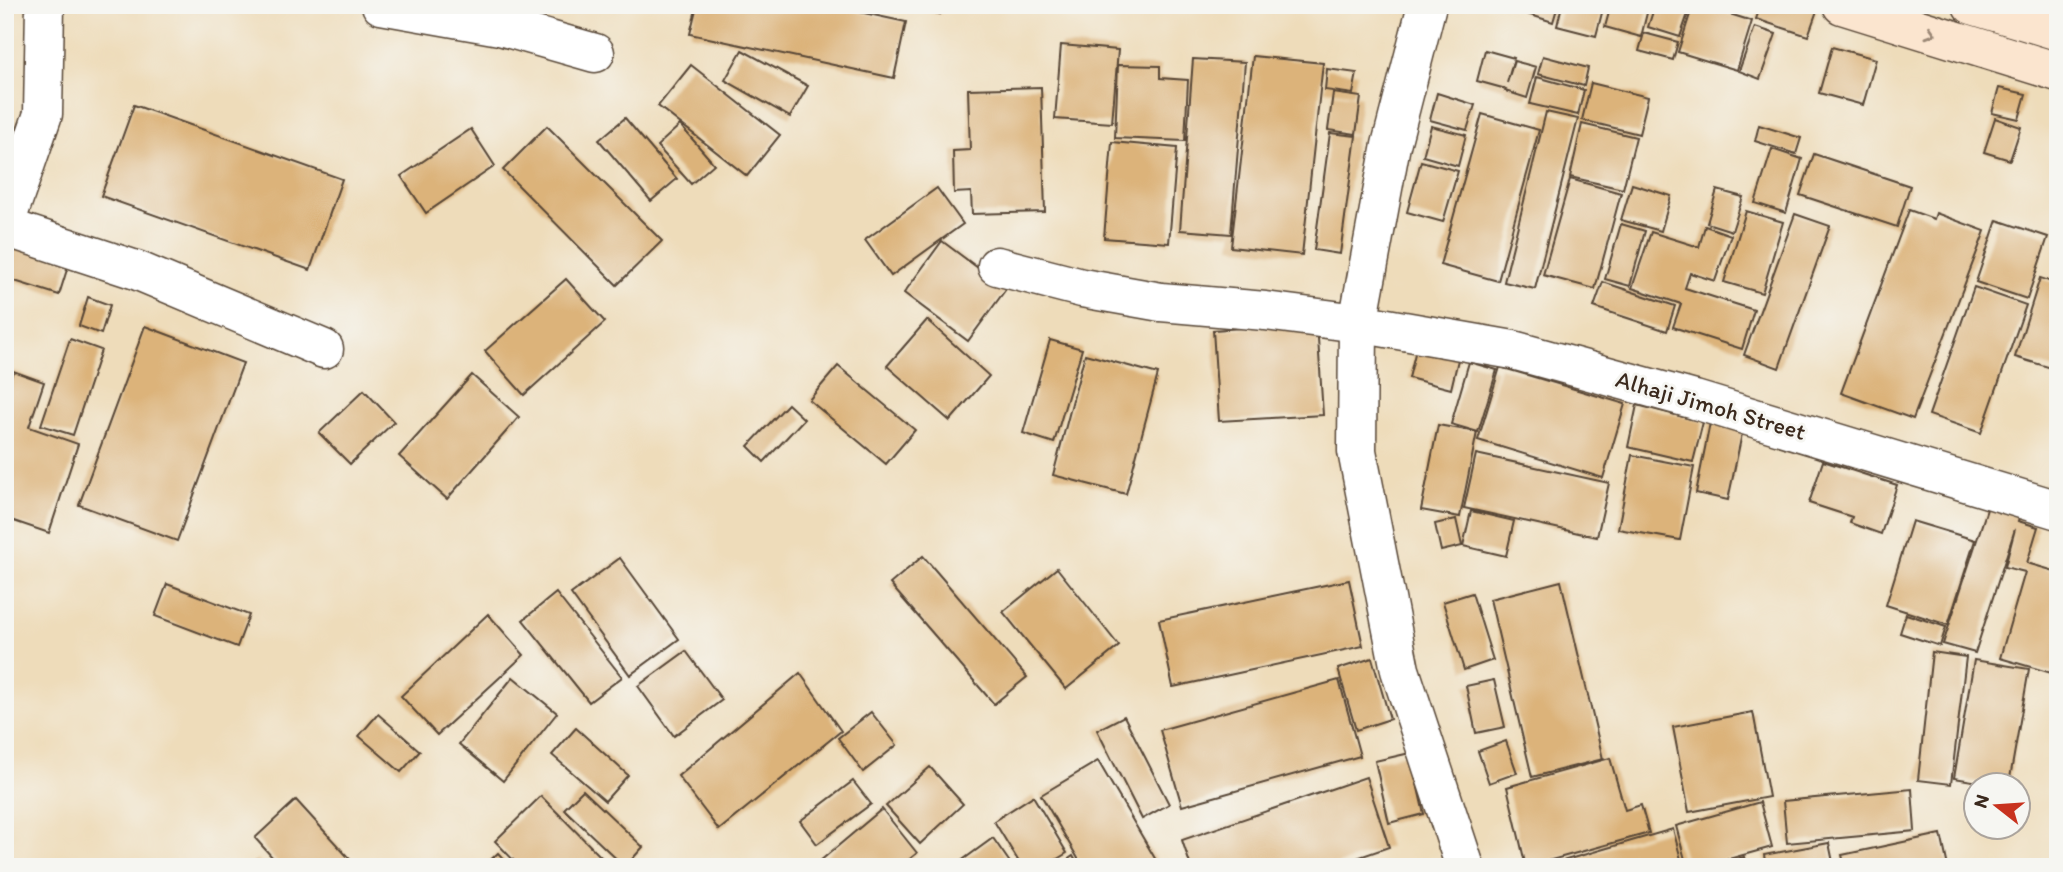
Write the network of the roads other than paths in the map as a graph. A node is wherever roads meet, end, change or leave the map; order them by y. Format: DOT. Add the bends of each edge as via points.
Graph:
graph roads {
  1 [pos="45,5"];
  2 [pos="381,5"];
  3 [pos="1427,5"];
  4 [pos="1842,5"];
  5 [pos="1972,5"];
  6 [pos="2058,31"];
  7 [pos="595,53"];
  8 [pos="2058,72"];
  9 [pos="5,225"];
  10 [pos="996,266"];
  11 [pos="1358,323"];
  12 [pos="324,349"];
  13 [pos="2058,510"];
  14 [pos="1465,867"];
  1 -- 9 [label="street" via="43,114"];
  2 -- 7 [label="street" via="500,26"];
  3 -- 11 [label="street" via="1391,145"];
  4 -- 8 [label="main road, one-way"];
  5 -- 6 [label="main road"];
  9 -- 12 [label="street" via="136,270"];
  10 -- 11 [label="street, Alhaji Jimoh Street" via="1161,302"];
  11 -- 13 [label="street, Alhaji Jimoh Street" via="1513,349"];
  11 -- 14 [label="street" via="1357,451 1400,670"];
}
